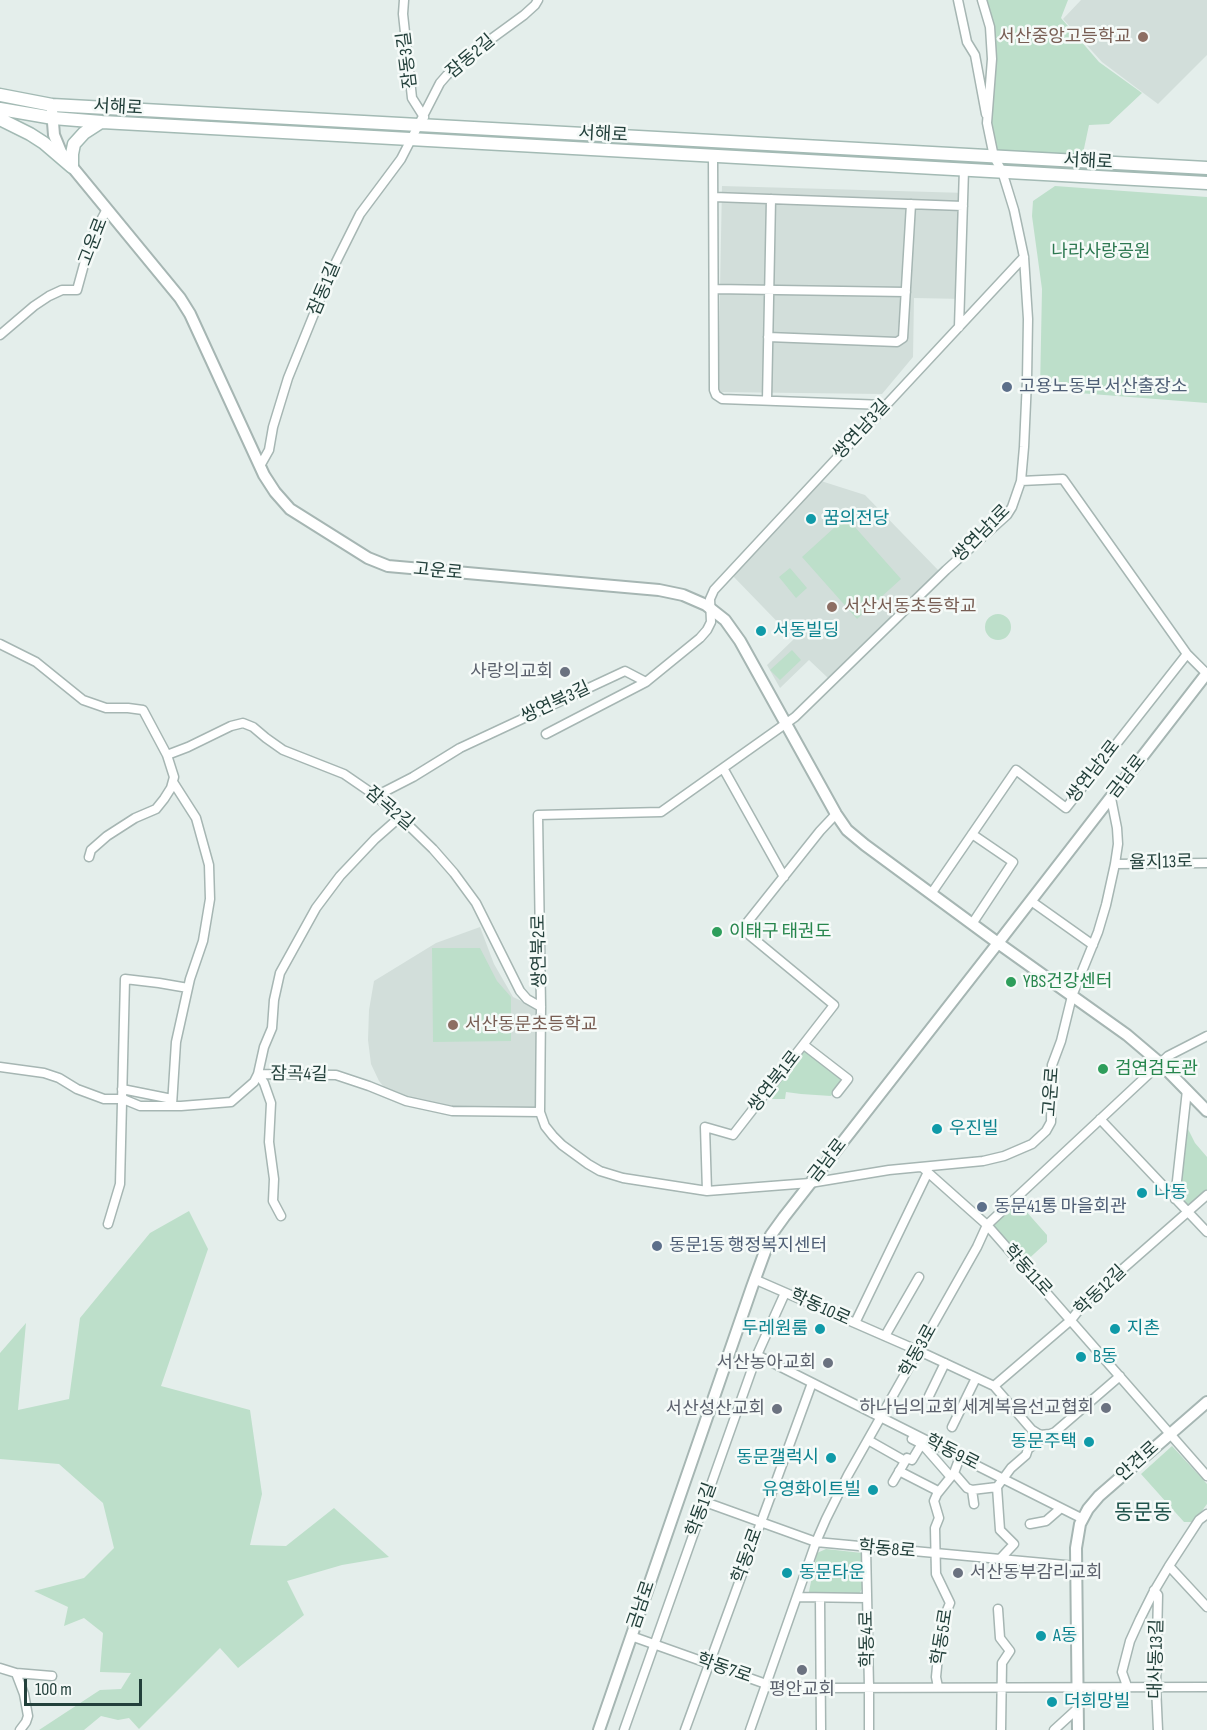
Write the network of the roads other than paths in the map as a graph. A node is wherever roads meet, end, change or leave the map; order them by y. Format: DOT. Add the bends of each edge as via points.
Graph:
graph roads {
  1 [pos="404,0"];
  2 [pos="538,0"];
  3 [pos="958,0"];
  4 [pos="982,0"];
  5 [pos="0,94"];
  6 [pos="52,105"];
  7 [pos="0,109"];
  8 [pos="53,118"];
  9 [pos="0,119"];
  10 [pos="421,121"];
  11 [pos="102,122"];
  12 [pos="987,123"];
  13 [pos="412,139"];
  14 [pos="713,156"];
  15 [pos="994,157"];
  16 [pos="72,167"];
  17 [pos="1207,168"];
  18 [pos="964,169"];
  19 [pos="1002,171"];
  20 [pos="1207,183"];
  21 [pos="714,197"];
  22 [pos="771,199"];
  23 [pos="911,204"];
  24 [pos="963,206"];
  25 [pos="107,209"];
  26 [pos="1024,257"];
  27 [pos="714,289"];
  28 [pos="769,290"];
  29 [pos="906,292"];
  30 [pos="959,327"];
  31 [pos="0,335"];
  32 [pos="768,337"];
  33 [pos="767,400"];
  34 [pos="885,405"];
  35 [pos="260,466"];
  36 [pos="1021,481"];
  37 [pos="711,608"];
  38 [pos="0,644"];
  39 [pos="1187,654"];
  40 [pos="1207,674"];
  41 [pos="646,682"];
  42 [pos="787,724"];
  43 [pos="546,734"];
  44 [pos="167,755"];
  45 [pos="723,768"];
  46 [pos="173,782"];
  47 [pos="376,796"];
  48 [pos="1111,798"];
  49 [pos="836,814"];
  50 [pos="400,817"];
  51 [pos="972,834"];
  52 [pos="89,857"];
  53 [pos="1207,863"];
  54 [pos="1115,864"];
  55 [pos="784,877"];
  56 [pos="931,894"];
  57 [pos="1031,901"];
  58 [pos="1106,905"];
  59 [pos="972,924"];
  60 [pos="998,943"];
  61 [pos="1093,945"];
  62 [pos="188,988"];
  63 [pos="1072,996"];
  64 [pos="541,1007"];
  65 [pos="1207,1036"];
  66 [pos="804,1045"];
  67 [pos="1160,1063"];
  68 [pos="0,1067"];
  69 [pos="258,1074"];
  70 [pos="122,1089"];
  71 [pos="1187,1090"];
  72 [pos="837,1093"];
  73 [pos="122,1100"];
  74 [pos="172,1102"];
  75 [pos="1207,1111"];
  76 [pos="540,1112"];
  77 [pos="1100,1119"];
  78 [pos="926,1170"];
  79 [pos="810,1183"];
  80 [pos="707,1191"];
  81 [pos="1207,1195"];
  82 [pos="1175,1198"];
  83 [pos="1188,1212"];
  84 [pos="281,1216"];
  85 [pos="108,1224"];
  86 [pos="987,1226"];
  87 [pos="1207,1233"];
  88 [pos="918,1277"];
  89 [pos="754,1279"];
  90 [pos="785,1293"];
  91 [pos="1071,1320"];
  92 [pos="855,1323"];
  93 [pos="885,1336"];
  94 [pos="919,1351"];
  95 [pos="757,1355"];
  96 [pos="945,1363"];
  97 [pos="1120,1376"];
  98 [pos="976,1378"];
  99 [pos="812,1383"];
  100 [pos="994,1386"];
  101 [pos="929,1396"];
  102 [pos="1207,1402"];
  103 [pos="881,1417"];
  104 [pos="952,1427"];
  105 [pos="1170,1433"];
  106 [pos="1045,1435"];
  107 [pos="868,1440"];
  108 [pos="923,1442"];
  109 [pos="960,1457"];
  110 [pos="905,1461"];
  111 [pos="899,1471"];
  112 [pos="952,1474"];
  113 [pos="1207,1476"];
  114 [pos="1004,1479"];
  115 [pos="893,1482"];
  116 [pos="998,1488"];
  117 [pos="972,1490"];
  118 [pos="938,1491"];
  119 [pos="705,1502"];
  120 [pos="974,1504"];
  121 [pos="1061,1508"];
  122 [pos="1207,1514"];
  123 [pos="1083,1519"];
  124 [pos="761,1521"];
  125 [pos="1030,1524"];
  126 [pos="816,1542"];
  127 [pos="866,1548"];
  128 [pos="935,1554"];
  129 [pos="1000,1559"];
  130 [pos="1076,1566"];
  131 [pos="1169,1566"];
  132 [pos="1154,1590"];
  133 [pos="797,1597"];
  134 [pos="820,1598"];
  135 [pos="867,1598"];
  136 [pos="1207,1607"];
  137 [pos="998,1609"];
  138 [pos="631,1636"];
  139 [pos="654,1644"];
  140 [pos="709,1664"];
  141 [pos="0,1668"];
  142 [pos="16,1673"];
  143 [pos="52,1676"];
  144 [pos="766,1684"];
  145 [pos="1002,1686"];
  146 [pos="1077,1686"];
  147 [pos="1127,1686"];
  148 [pos="1156,1686"];
  149 [pos="938,1687"];
  150 [pos="1207,1687"];
  151 [pos="820,1688"];
  152 [pos="869,1688"];
  153 [pos="1077,1709"];
  154 [pos="20,1730"];
  155 [pos="599,1730"];
  156 [pos="624,1730"];
  157 [pos="685,1730"];
  158 [pos="750,1730"];
  159 [pos="821,1730"];
  160 [pos="869,1730"];
  161 [pos="1001,1730"];
  162 [pos="1054,1730"];
  163 [pos="1078,1730"];
  164 [pos="1158,1730"];
  1 -- 10 [label="street, 잠동3길" via="412,98"];
  2 -- 10 [label="street, 잠동2길" via="453,68 440,83"];
  3 -- 12 [label="street" via="975,55"];
  4 -- 12 [label="street" via="990,27 992,59"];
  5 -- 6 [label="main road, 서해로"];
  6 -- 8 [label="street, 고운로"];
  6 -- 10 [label="main road, 서해로"];
  7 -- 8 [label="main road, 서해로"];
  8 -- 11 [label="main road, 서해로"];
  8 -- 16 [label="street, 고운로" via="56,142"];
  9 -- 16 [label="main road" via="44,143"];
  10 -- 13 [label="street, 잠동1길"];
  10 -- 15 [label="main road, 서해로"];
  11 -- 13 [label="main road, 서해로"];
  11 -- 16 [label="main road" via="77,140 72,149"];
  12 -- 15 [label="street, 쌍연남1로"];
  13 -- 14 [label="main road, 서해로"];
  13 -- 35 [label="street, 잠동1길" via="360,214 331,272 288,378"];
  14 -- 18 [label="main road, 서해로"];
  14 -- 21 [label="street"];
  15 -- 17 [label="main road, 서해로"];
  15 -- 19 [label="street, 쌍연남1로"];
  16 -- 25 [label="street, 고운로"];
  18 -- 19 [label="main road, 서해로"];
  18 -- 24 [label="street"];
  19 -- 20 [label="main road, 서해로"];
  19 -- 26 [label="street, 쌍연남1로"];
  21 -- 22 [label="street"];
  21 -- 27 [label="street"];
  22 -- 23 [label="street"];
  22 -- 28 [label="street"];
  23 -- 24 [label="street"];
  23 -- 29 [label="street"];
  24 -- 30 [label="street"];
  25 -- 31 [label="street, 고운로" via="91,239 77,290 62,290 49,296"];
  25 -- 35 [label="street, 고운로" via="185,306"];
  26 -- 30 [label="street, 쌍연남3길"];
  26 -- 36 [label="street, 쌍연남1로" via="1028,375"];
  27 -- 28 [label="street"];
  27 -- 33 [label="street" via="715,394 722,399"];
  28 -- 29 [label="street"];
  28 -- 32 [label="street"];
  29 -- 32 [label="street" via="904,336 897,342"];
  30 -- 34 [label="street, 쌍연남3길"];
  32 -- 33 [label="street"];
  33 -- 34 [label="street"];
  34 -- 37 [label="street, 쌍연남3길" via="718,585 711,596"];
  35 -- 37 [label="street, 고운로" via="271,488 290,509 388,566 659,590 689,597"];
  36 -- 39 [label="street" via="1063,479"];
  36 -- 42 [label="street, 쌍연남1로" via="1007,514"];
  37 -- 41 [label="street" via="711,622 704,634"];
  37 -- 42 [label="street, 고운로" via="737,637"];
  38 -- 44 [label="street" via="36,662 83,700 106,708 143,710"];
  39 -- 40 [label="street"];
  39 -- 51 [label="street, 쌍연남2로" via="1066,808 1016,770"];
  40 -- 48 [label="street, 금남로"];
  41 -- 43 [label="street"];
  41 -- 47 [label="street, 쌍연북3길" via="625,671 460,748"];
  42 -- 45 [label="street, 쌍연남1로"];
  42 -- 49 [label="street, 고운로"];
  44 -- 46 [label="street"];
  44 -- 47 [label="street, 잠곡2길" via="243,723 253,726 283,750 344,774"];
  45 -- 55 [label="street"];
  45 -- 64 [label="street, 쌍연북2로" via="661,812 538,815"];
  46 -- 52 [label="street" via="156,809 107,836"];
  46 -- 62 [label="street" via="196,818 209,865 210,899 205,930"];
  47 -- 50 [label="street, 잠곡2길"];
  48 -- 54 [label="street, 율지13로" via="1118,844"];
  48 -- 57 [label="street, 금남로"];
  49 -- 55 [label="street"];
  49 -- 56 [label="street, 고운로" via="855,837"];
  50 -- 64 [label="street, 잠곡2길" via="454,873 476,903 520,991"];
  50 -- 69 [label="street" via="340,876 295,945 280,973 272,1028"];
  51 -- 56 [label="street, 쌍연남2로"];
  51 -- 59 [label="street" via="1013,862"];
  53 -- 54 [label="street, 율지13로"];
  54 -- 58 [label="street, 율지13로"];
  55 -- 66 [label="street, 쌍연북1로" via="742,929 834,1005"];
  56 -- 59 [label="street, 고운로"];
  57 -- 60 [label="street, 금남로"];
  57 -- 61 [label="street"];
  58 -- 61 [label="street, 고운로"];
  59 -- 60 [label="street, 고운로"];
  60 -- 63 [label="street, 고운로"];
  60 -- 79 [label="street, 금남로"];
  61 -- 63 [label="street, 고운로"];
  62 -- 70 [label="street" via="125,979"];
  62 -- 74 [label="street" via="176,1042"];
  63 -- 67 [label="street, 고운로"];
  63 -- 78 [label="street, 고운로" via="1052,1065 1052,1116 1043,1135 1028,1146 994,1159"];
  64 -- 76 [label="street, 쌍연북2로"];
  65 -- 67 [label="street, 학동3로"];
  66 -- 72 [label="street" via="848,1079"];
  66 -- 80 [label="street, 쌍연북1로" via="733,1135 705,1126"];
  67 -- 71 [label="street, 고운로"];
  67 -- 77 [label="street, 학동3로"];
  68 -- 73 [label="street, 잠곡4길" via="44,1073 104,1099"];
  69 -- 74 [label="street, 잠곡4길" via="231,1102"];
  69 -- 76 [label="street, 잠곡4길" via="336,1075 406,1101 452,1111"];
  69 -- 84 [label="street" via="271,1103 273,1202"];
  70 -- 73 [label="street"];
  70 -- 74 [label="street"];
  71 -- 75 [label="street, 고운로"];
  71 -- 82 [label="street"];
  73 -- 74 [label="street, 잠곡4길" via="141,1106"];
  73 -- 85 [label="street" via="120,1184"];
  76 -- 80 [label="street" via="553,1136 600,1171"];
  77 -- 82 [label="street"];
  77 -- 86 [label="street, 학동3로"];
  78 -- 79 [label="street" via="889,1170"];
  78 -- 86 [label="street, 학동11로"];
  78 -- 92 [label="street"];
  79 -- 80 [label="street"];
  79 -- 89 [label="street, 금남로" via="771,1235"];
  81 -- 83 [label="street, 학동12길"];
  82 -- 83 [label="street"];
  83 -- 87 [label="street"];
  83 -- 91 [label="street, 학동12길" via="1086,1302"];
  86 -- 91 [label="street, 학동11로"];
  86 -- 94 [label="street, 학동3로"];
  88 -- 93 [label="street"];
  89 -- 90 [label="street, 학동10로"];
  89 -- 138 [label="street, 금남로"];
  90 -- 92 [label="street, 학동10로"];
  90 -- 95 [label="street, 학동1길"];
  91 -- 97 [label="street, 학동11로"];
  91 -- 100 [label="street, 학동12길"];
  92 -- 93 [label="street, 학동10로"];
  93 -- 94 [label="street, 학동10로"];
  94 -- 96 [label="street, 학동10로"];
  94 -- 103 [label="street, 학동3로"];
  95 -- 99 [label="street, 학동9로"];
  95 -- 119 [label="street, 학동1길"];
  96 -- 98 [label="street, 학동10로"];
  96 -- 101 [label="street"];
  97 -- 105 [label="street, 학동11로"];
  97 -- 106 [label="street" via="1055,1432"];
  98 -- 100 [label="street, 학동10로"];
  98 -- 104 [label="street"];
  99 -- 103 [label="street, 학동9로"];
  99 -- 124 [label="street, 학동2로"];
  100 -- 106 [label="street, 학동10로" via="1032,1430"];
  102 -- 105 [label="street, 안견로"];
  103 -- 107 [label="street, 학동3로"];
  103 -- 108 [label="street, 학동9로"];
  105 -- 113 [label="street, 학동11로"];
  105 -- 123 [label="street, 안견로" via="1099,1496"];
  106 -- 114 [label="street"];
  107 -- 110 [label="street"];
  107 -- 126 [label="street, 학동3로"];
  108 -- 109 [label="street, 학동9로"];
  108 -- 110 [label="street" via="912,1460"];
  108 -- 112 [label="street"];
  109 -- 112 [label="street"];
  109 -- 114 [label="street, 학동9로"];
  110 -- 111 [label="street"];
  111 -- 115 [label="street"];
  111 -- 118 [label="street"];
  112 -- 117 [label="street"];
  112 -- 118 [label="street"];
  114 -- 116 [label="street"];
  114 -- 121 [label="street, 학동9로"];
  116 -- 117 [label="street"];
  116 -- 129 [label="street" via="1000,1530 1014,1544"];
  117 -- 120 [label="street"];
  118 -- 128 [label="street, 학동5로" via="934,1501 939,1518"];
  119 -- 124 [label="street, 학동8로"];
  119 -- 139 [label="street, 학동1길"];
  121 -- 123 [label="street, 학동9로"];
  121 -- 125 [label="street" via="1046,1521"];
  122 -- 131 [label="street, 대사동13길"];
  123 -- 130 [label="street, 안견로" via="1076,1541"];
  124 -- 126 [label="street, 학동8로"];
  124 -- 140 [label="street, 학동2로"];
  126 -- 127 [label="street, 학동8로"];
  126 -- 133 [label="street, 학동3로"];
  127 -- 128 [label="street, 학동8로"];
  127 -- 135 [label="street, 학동4로"];
  128 -- 129 [label="street, 학동8로"];
  128 -- 149 [label="street, 학동5로" via="936,1574 950,1603 941,1625"];
  129 -- 130 [label="street, 학동8로"];
  130 -- 146 [label="street, 안견로"];
  131 -- 132 [label="street, 대사동13길"];
  131 -- 136 [label="street"];
  132 -- 147 [label="street, 대사동13길" via="1129,1644 1122,1672"];
  132 -- 148 [label="street, 대사동13길" via="1158,1595"];
  133 -- 134 [label="street"];
  133 -- 144 [label="street, 학동3로"];
  134 -- 135 [label="street"];
  134 -- 151 [label="street"];
  135 -- 152 [label="street, 학동4로"];
  137 -- 145 [label="street" via="1000,1638 1010,1651 1002,1663"];
  138 -- 139 [label="street, 학동7로"];
  138 -- 155 [label="street, 금남로"];
  139 -- 140 [label="street, 학동7로"];
  139 -- 156 [label="street, 학동1길"];
  140 -- 144 [label="street, 학동7로"];
  140 -- 157 [label="street, 학동2로"];
  141 -- 142 [label="street"];
  142 -- 143 [label="street"];
  142 -- 154 [label="street" via="28,1710"];
  144 -- 151 [label="street, 학동7로"];
  144 -- 158 [label="street, 학동3로"];
  145 -- 146 [label="street, 학동7로"];
  145 -- 149 [label="street, 학동7로"];
  145 -- 161 [label="street"];
  146 -- 147 [label="street, 학동7로"];
  146 -- 153 [label="street, 안견로"];
  147 -- 148 [label="street, 학동7로"];
  148 -- 150 [label="street, 학동7로"];
  148 -- 164 [label="street, 대사동13길"];
  149 -- 152 [label="street, 학동7로"];
  151 -- 152 [label="street, 학동7로"];
  151 -- 159 [label="street"];
  152 -- 160 [label="street, 학동4로"];
  153 -- 162 [label="street"];
  153 -- 163 [label="street, 안견로"];
}
